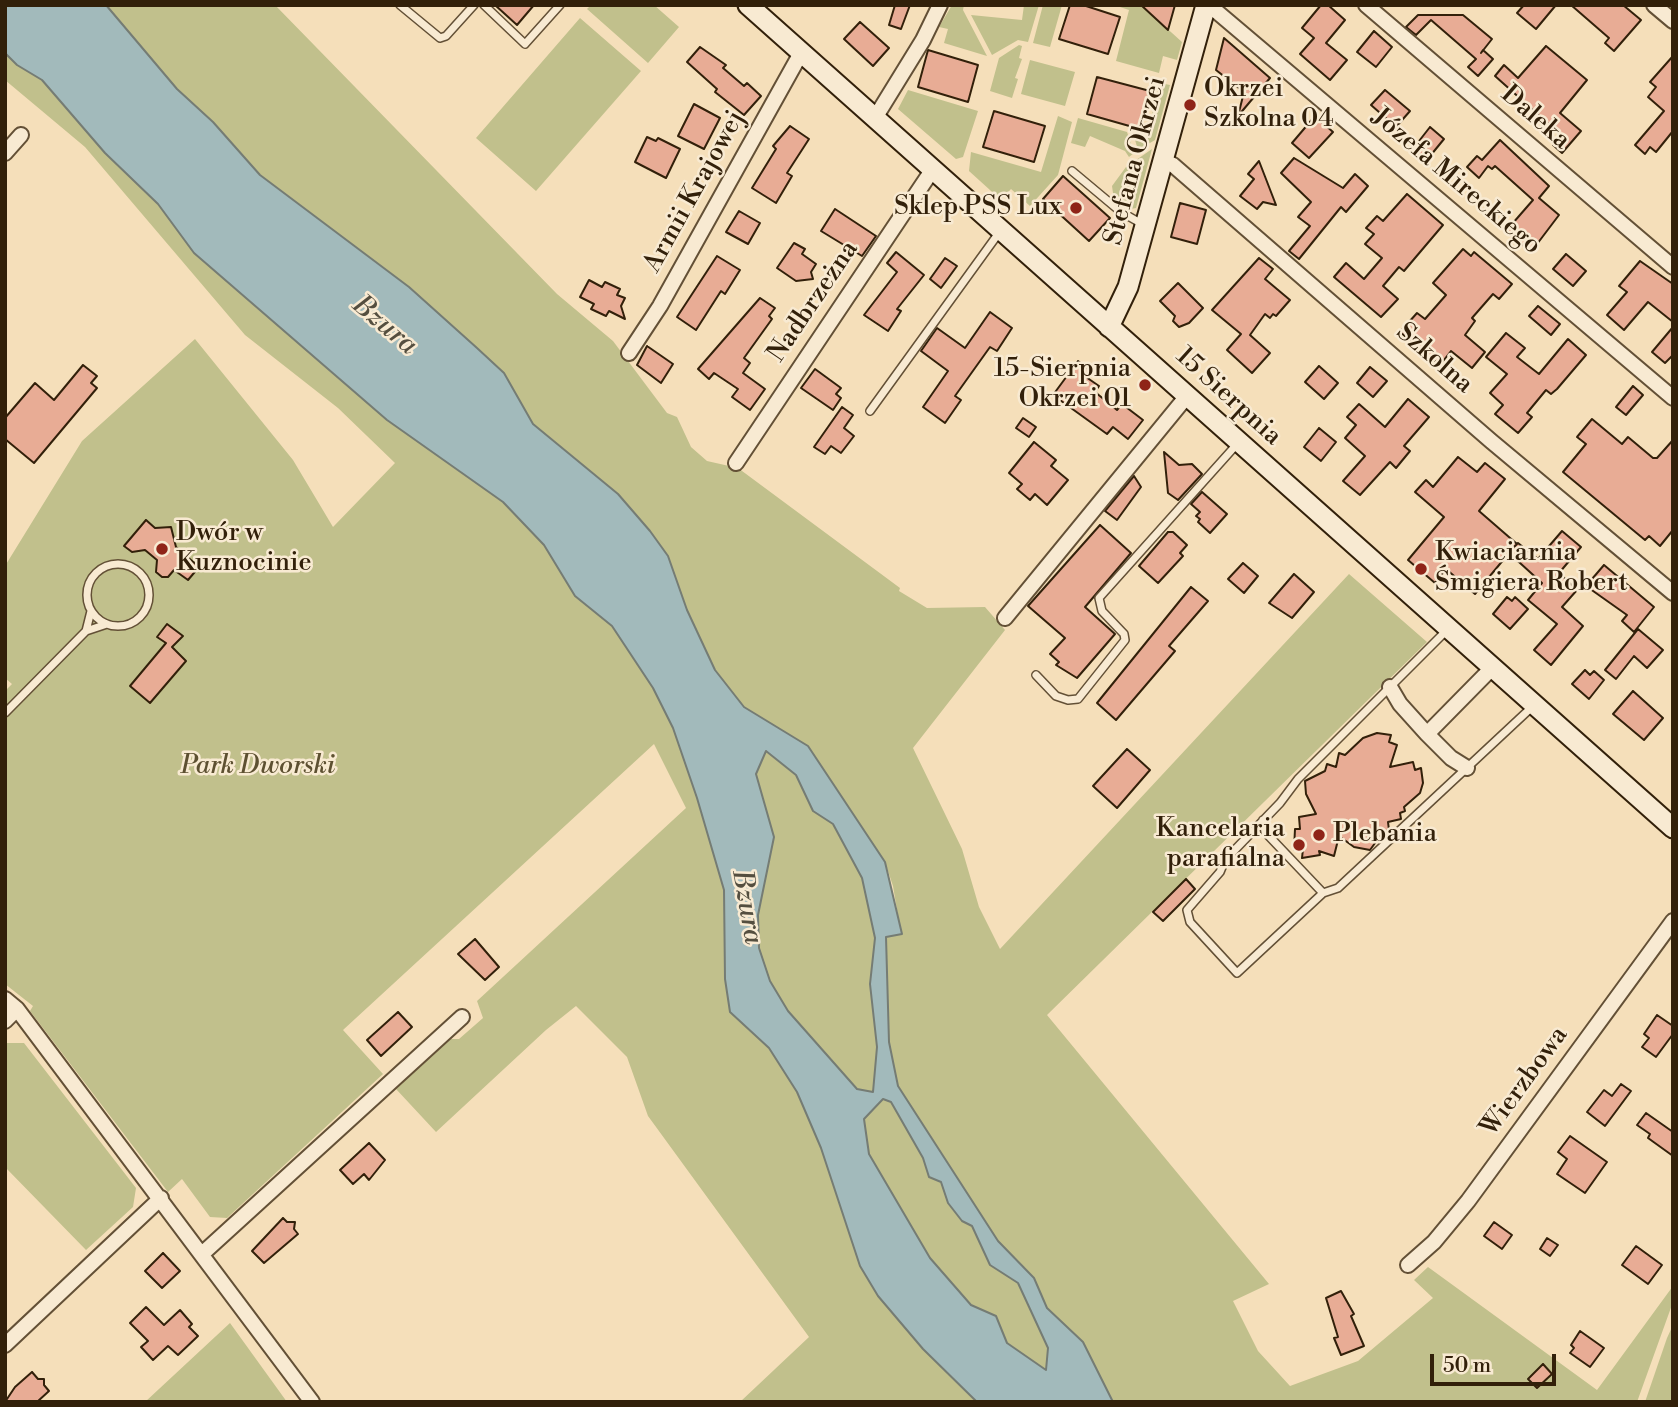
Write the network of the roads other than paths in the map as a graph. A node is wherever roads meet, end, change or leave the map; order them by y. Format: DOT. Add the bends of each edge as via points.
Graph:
graph roads {
  1 [pos="400,5"];
  2 [pos="474,5"];
  3 [pos="484,5"];
  4 [pos="560,5"];
  5 [pos="748,5"];
  6 [pos="940,5"];
  7 [pos="1366,5"];
  8 [pos="1654,5"];
  9 [pos="1206,6"];
  10 [pos="1673,21"];
  11 [pos="801,53"];
  12 [pos="875,118"];
  13 [pos="21,135"];
  14 [pos="5,153"];
  15 [pos="1164,161"];
  16 [pos="933,169"];
  17 [pos="1072,171"];
  18 [pos="1146,226"];
  19 [pos="1001,230"];
  20 [pos="1673,267"];
  21 [pos="1109,327"];
  22 [pos="629,354"];
  23 [pos="1187,396"];
  24 [pos="1673,398"];
  25 [pos="870,411"];
  26 [pos="1239,442"];
  27 [pos="736,463"];
  28 [pos="1673,593"];
  29 [pos="92,611"];
  30 [pos="1005,618"];
  31 [pos="107,624"];
  32 [pos="1448,629"];
  33 [pos="86,631"];
  34 [pos="1492,668"];
  35 [pos="1036,675"];
  36 [pos="1390,688"];
  37 [pos="1534,705"];
  38 [pos="5,713"];
  39 [pos="1427,734"];
  40 [pos="1467,768"];
  41 [pos="1263,820"];
  42 [pos="1673,828"];
  43 [pos="1324,893"];
  44 [pos="1673,921"];
  45 [pos="5,999"];
  46 [pos="18,1009"];
  47 [pos="462,1017"];
  48 [pos="5,1021"];
  49 [pos="161,1198"];
  50 [pos="202,1255"];
  51 [pos="1408,1265"];
  52 [pos="5,1345"];
  53 [pos="312,1402"];
  1 -- 2 [label="lane" via="440,38"];
  3 -- 4 [label="lane" via="525,44"];
  5 -- 11 [label="street, 15 Sierpnia"];
  6 -- 12 [label="street"];
  7 -- 20 [label="street, Daleka"];
  8 -- 10 [label="street"];
  9 -- 15 [label="street, Stefana Okrzei"];
  9 -- 24 [label="street, Józefa Mireckiego"];
  11 -- 12 [label="street, 15 Sierpnia"];
  11 -- 22 [label="street, Armii Krajowej"];
  12 -- 16 [label="street, 15 Sierpnia"];
  13 -- 14 [label="street"];
  15 -- 18 [label="street, Stefana Okrzei"];
  15 -- 28 [label="street, Szkolna"];
  16 -- 19 [label="street, 15 Sierpnia"];
  16 -- 27 [label="street, Nadbrzeżna"];
  17 -- 18 [label="lane" via="1121,212"];
  18 -- 21 [label="street, Stefana Okrzei" via="1128,287"];
  19 -- 21 [label="street, 15 Sierpnia"];
  19 -- 25 [label="lane"];
  21 -- 23 [label="street, 15 Sierpnia"];
  23 -- 26 [label="street, 15 Sierpnia"];
  23 -- 30 [label="street"];
  26 -- 32 [label="street, 15 Sierpnia"];
  26 -- 35 [label="lane" via="1100,598 1102,611 1125,640 1078,699 1056,696"];
  29 -- 31 [label="lane"];
  29 -- 31 [label="lane" via="87,591 96,572 115,563 144,575 150,594 144,613 127,625"];
  29 -- 33 [label="lane"];
  31 -- 33 [label="lane"];
  32 -- 34 [label="street, 15 Sierpnia"];
  32 -- 36 [label="lane"];
  33 -- 38 [label="lane"];
  34 -- 37 [label="street, 15 Sierpnia"];
  34 -- 39 [label="street"];
  36 -- 39 [label="street"];
  36 -- 41 [label="lane"];
  37 -- 40 [label="lane"];
  37 -- 42 [label="street, 15 Sierpnia"];
  39 -- 40 [label="street"];
  40 -- 43 [label="lane" via="1338,888"];
  41 -- 43 [label="lane" via="1265,832"];
  41 -- 43 [label="lane" via="1186,910 1190,922 1237,973"];
  44 -- 51 [label="street, Wierzbowa" via="1468,1201"];
  45 -- 46 [label="street"];
  46 -- 48 [label="street"];
  46 -- 49 [label="street"];
  47 -- 50 [label="street"];
  49 -- 50 [label="street"];
  49 -- 52 [label="street"];
  50 -- 53 [label="street"];
}
